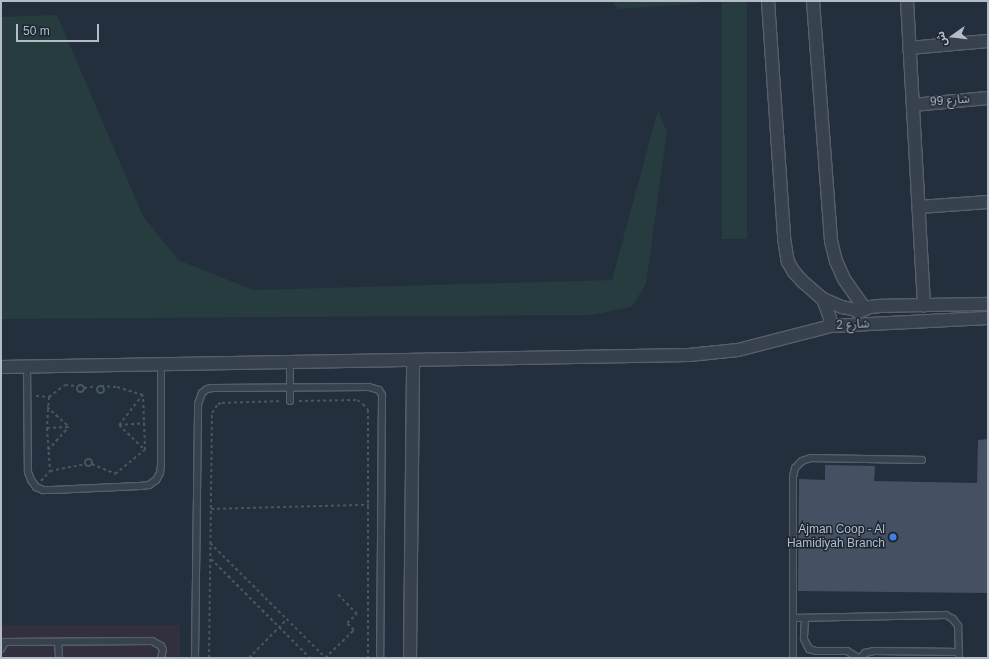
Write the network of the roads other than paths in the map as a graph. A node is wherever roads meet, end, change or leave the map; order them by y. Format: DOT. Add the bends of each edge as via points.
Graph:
graph roads {
  1 [pos="768,1"];
  2 [pos="813,1"];
  3 [pos="907,1"];
  4 [pos="988,41"];
  5 [pos="909,48"];
  6 [pos="988,98"];
  7 [pos="913,105"];
  8 [pos="988,202"];
  9 [pos="918,207"];
  10 [pos="823,299"];
  11 [pos="988,304"];
  12 [pos="924,306"];
  13 [pos="863,310"];
  14 [pos="988,318"];
  15 [pos="831,326"];
  16 [pos="414,360"];
  17 [pos="290,362"];
  18 [pos="161,364"];
  19 [pos="27,366"];
  20 [pos="1,367"];
  21 [pos="290,388"];
  22 [pos="290,401"];
  23 [pos="922,460"];
  24 [pos="793,618"];
  25 [pos="805,618"];
  26 [pos="3,642"];
  27 [pos="58,642"];
  28 [pos="1,649"];
  29 [pos="897,651"];
  30 [pos="920,655"];
  31 [pos="959,655"];
  32 [pos="59,658"];
  33 [pos="161,658"];
  34 [pos="195,658"];
  35 [pos="380,658"];
  36 [pos="410,658"];
  37 [pos="793,658"];
  38 [pos="859,658"];
  39 [pos="897,658"];
  1 -- 10 [label="street" via="785,250 794,272"];
  2 -- 13 [label="street" via="831,241 844,279"];
  3 -- 5 [label="street"];
  4 -- 5 [label="street"];
  5 -- 7 [label="street"];
  6 -- 7 [label="street, شارع 99"];
  7 -- 9 [label="street"];
  8 -- 9 [label="street"];
  9 -- 12 [label="street"];
  10 -- 13 [label="street" via="842,307"];
  10 -- 15 [label="street"];
  11 -- 12 [label="street, شارع 2"];
  12 -- 13 [label="street, شارع 2" via="880,306"];
  13 -- 15 [label="street, شارع 2"];
  14 -- 15 [label="street, شارع 2"];
  15 -- 16 [label="street" via="762,345 714,354"];
  16 -- 17 [label="street"];
  16 -- 36 [label="street"];
  17 -- 18 [label="street"];
  17 -- 21 [label="lane"];
  18 -- 19 [label="street"];
  18 -- 19 [label="lane" via="161,465 156,480 149,485 140,486 52,490 36,487 28,472"];
  19 -- 20 [label="street"];
  21 -- 22 [label="lane"];
  21 -- 34 [label="lane" via="213,388 207,389 199,398"];
  21 -- 35 [label="lane" via="369,387 379,390 382,395"];
  23 -- 24 [label="lane" via="811,458 798,464 793,476"];
  24 -- 25 [label="lane"];
  24 -- 37 [label="lane"];
  25 -- 31 [label="lane" via="946,615 958,626"];
  25 -- 38 [label="lane" via="804,639 808,649 846,652"];
  26 -- 27 [label="lane"];
  26 -- 28 [label="lane"];
  27 -- 32 [label="lane"];
  27 -- 33 [label="lane" via="152,641 161,646"];
  29 -- 30 [label="lane"];
  29 -- 38 [label="lane" via="870,651"];
  29 -- 39 [label="lane"];
  30 -- 31 [label="lane"];
}
